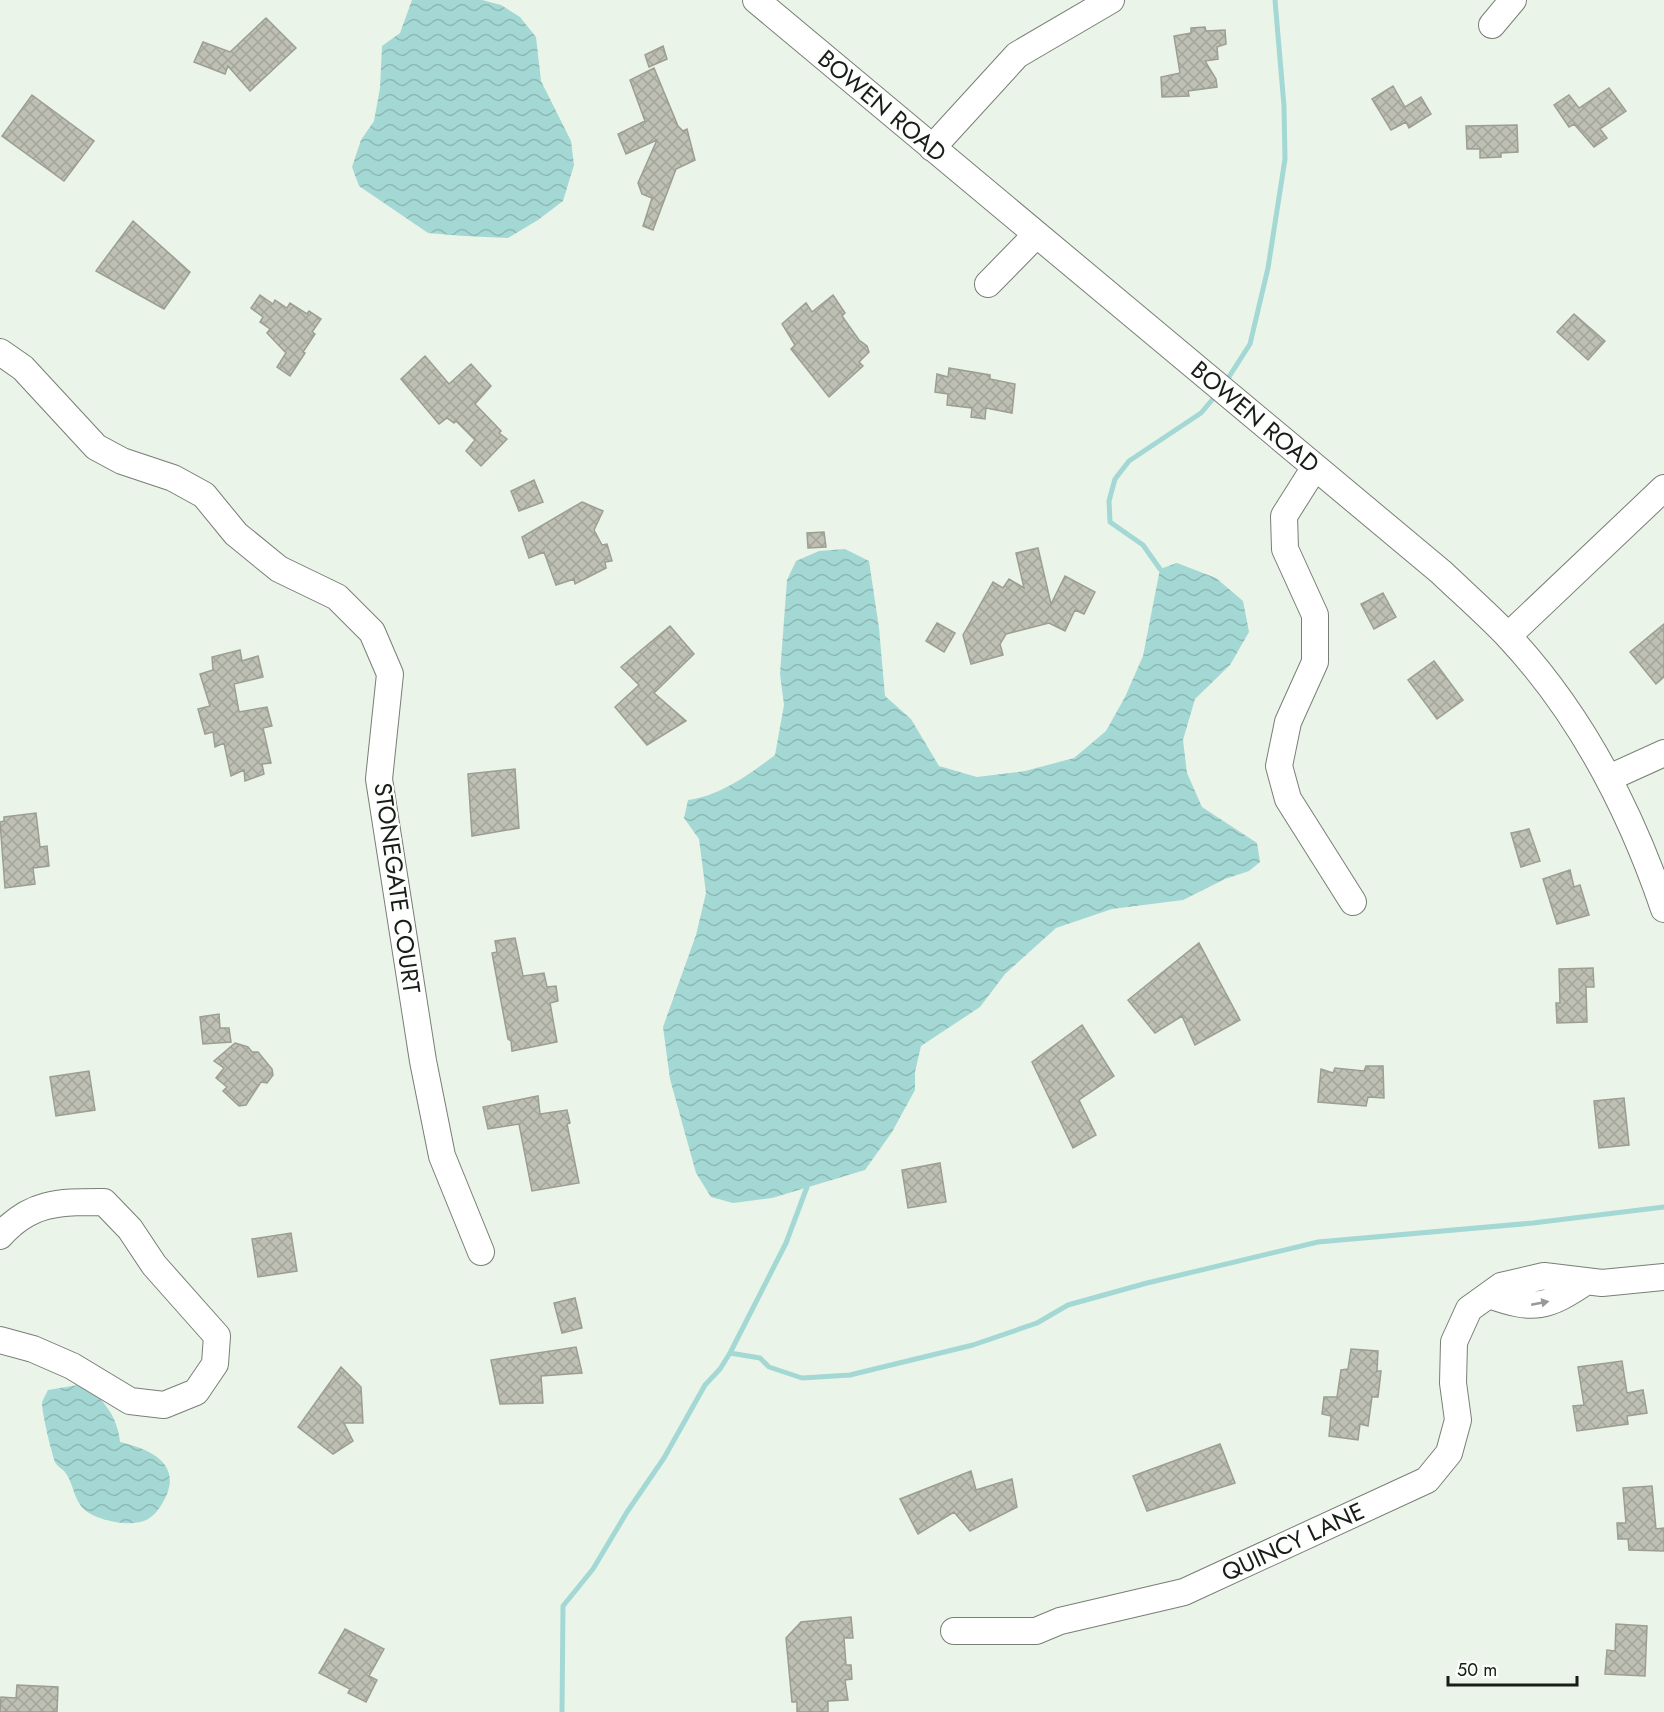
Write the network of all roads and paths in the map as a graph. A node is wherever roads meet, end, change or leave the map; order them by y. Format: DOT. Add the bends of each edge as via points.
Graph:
graph roads {
  1 [pos="756,0"];
  2 [pos="1111,0"];
  3 [pos="1513,0"];
  4 [pos="1492,25"];
  5 [pos="932,148"];
  6 [pos="1036,235"];
  7 [pos="987,284"];
  8 [pos="0,352"];
  9 [pos="1315,466"];
  10 [pos="1664,488"];
  11 [pos="1509,636"];
  12 [pos="1664,753"];
  13 [pos="1609,778"];
  14 [pos="1353,902"];
  15 [pos="1664,909"];
  16 [pos="0,1236"];
  17 [pos="481,1252"];
  18 [pos="1664,1277"];
  19 [pos="0,1340"];
  20 [pos="954,1631"];
  1 -- 5 [label="street, BOWEN ROAD"];
  2 -- 5 [label="street" via="1017,55"];
  3 -- 4 [label="street"];
  5 -- 6 [label="street, BOWEN ROAD"];
  6 -- 7 [label="street"];
  6 -- 9 [label="street, BOWEN ROAD"];
  8 -- 17 [label="street, STONEGATE COURT" via="23,368 96,447 204,495 236,534 279,569 337,597 372,632 390,674 379,779 423,1061 442,1156"];
  9 -- 11 [label="street, BOWEN ROAD" via="1442,572"];
  9 -- 14 [label="street" via="1284,516 1286,549 1315,615 1315,662 1288,722 1279,766 1288,798"];
  10 -- 11 [label="street"];
  11 -- 13 [label="street, BOWEN ROAD" via="1563,704"];
  12 -- 13 [label="street"];
  13 -- 15 [label="street, BOWEN ROAD"];
  16 -- 19 [label="street" via="16,1219 57,1202 104,1202 217,1336 215,1364 196,1392 164,1405 130,1401 72,1366"];
  18 -- 20 [label="street, QUINCY LANE" via="1587,1281 1539,1306 1489,1295 1469,1309 1454,1342 1453,1383 1458,1420 1449,1453 1427,1480 1184,1592 1060,1621 1036,1631"];
}
